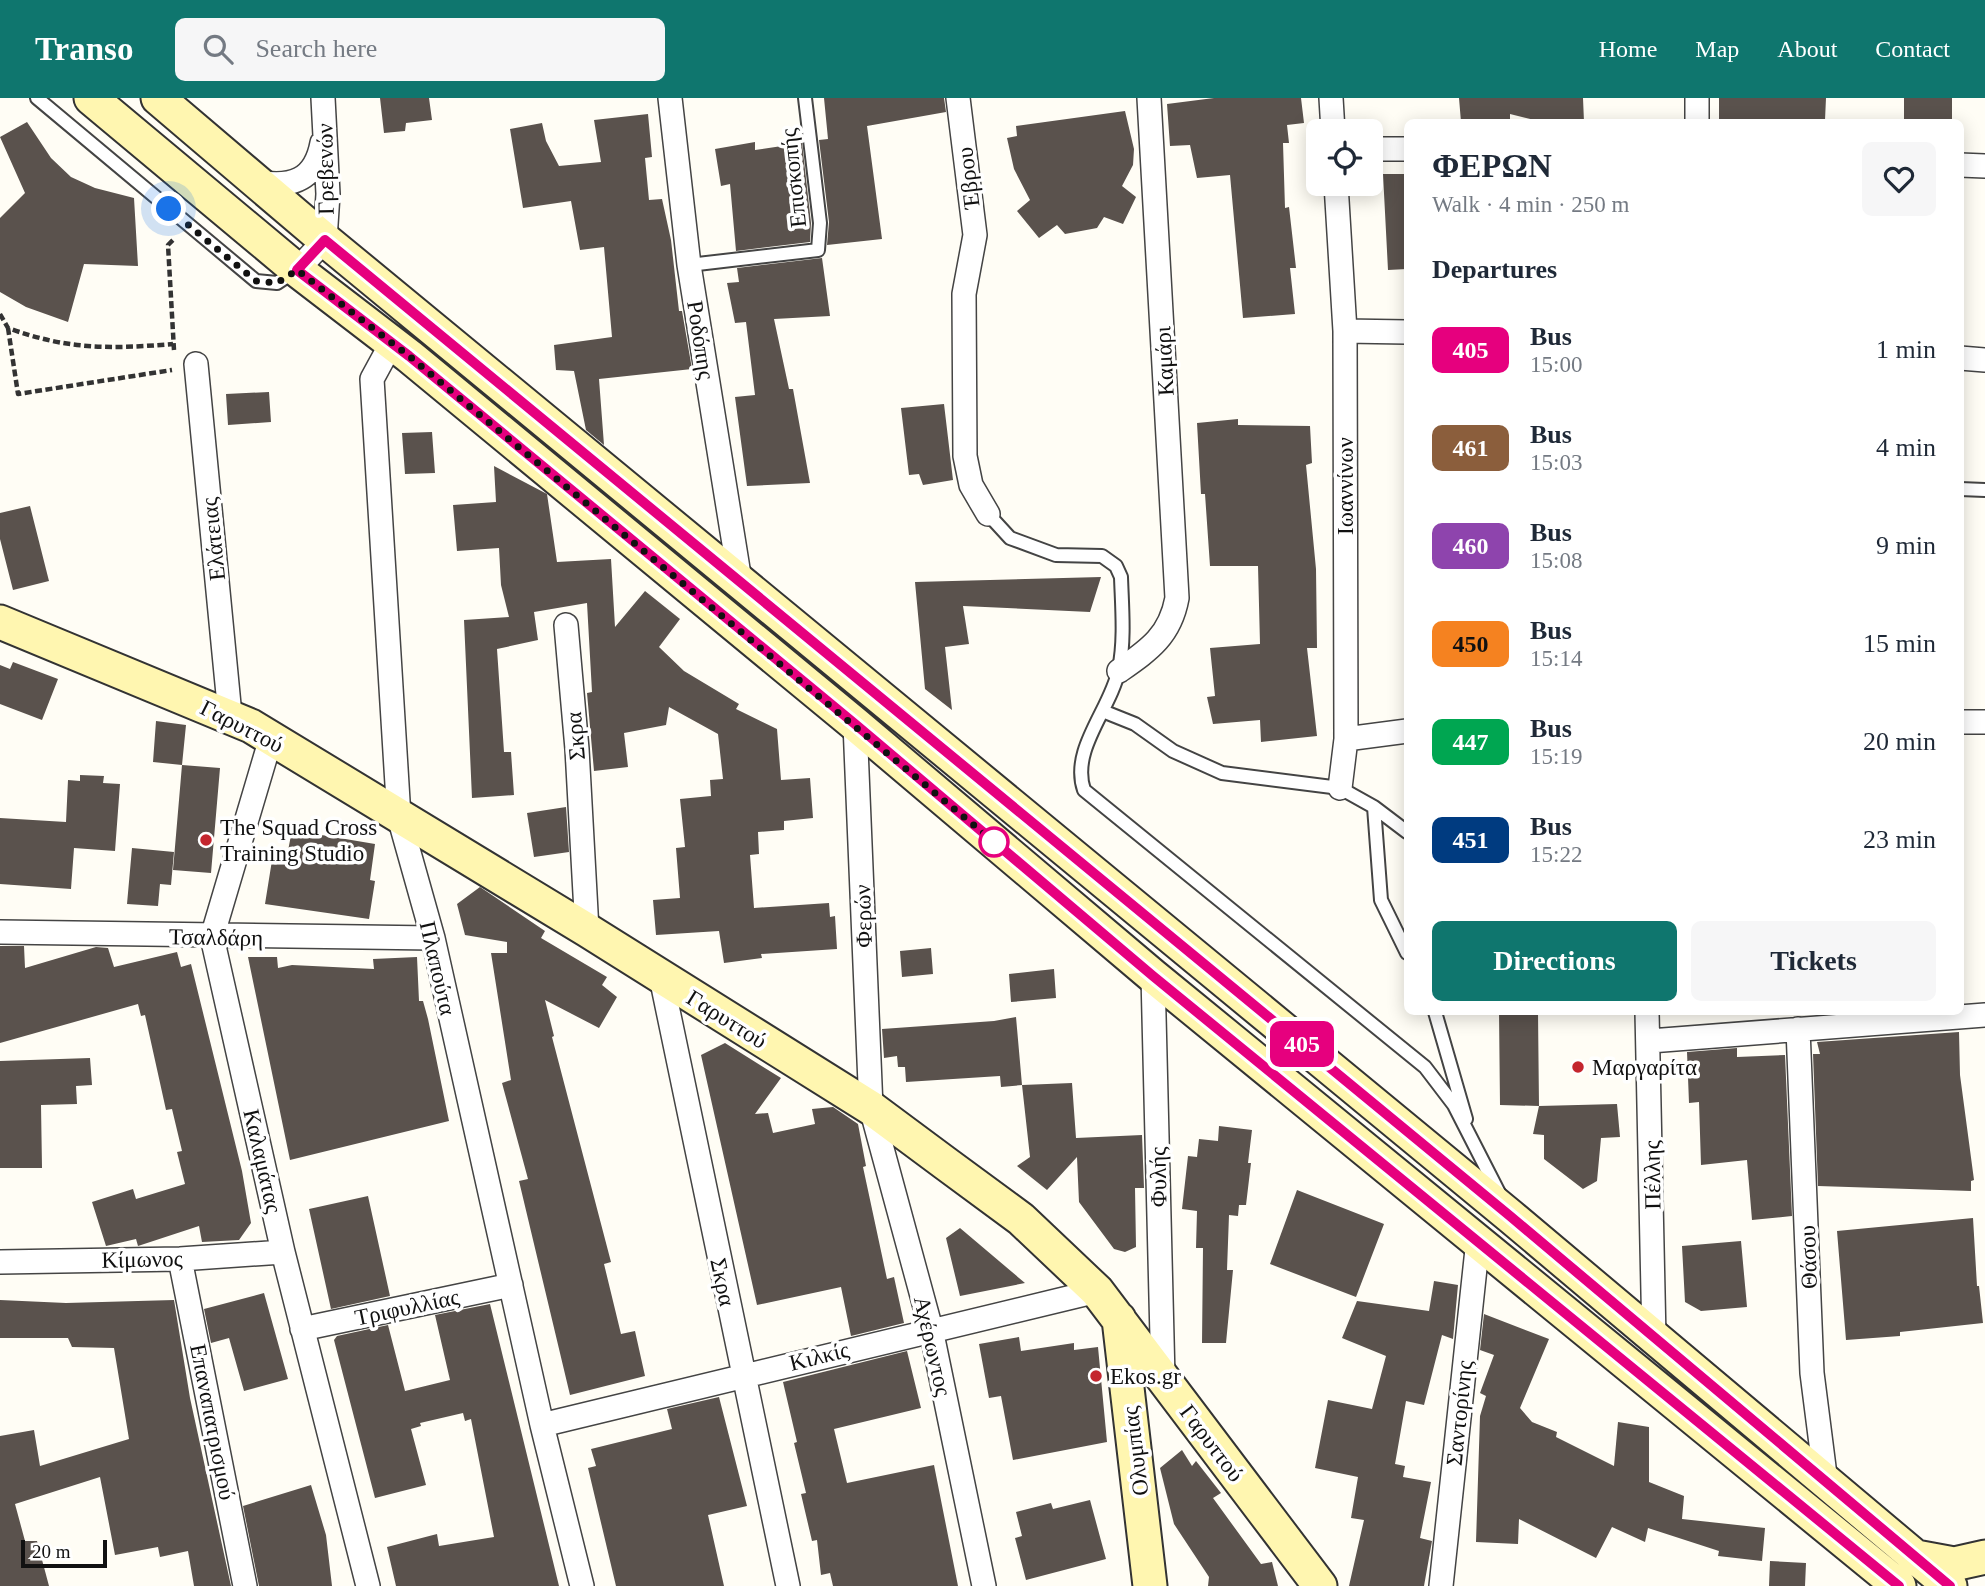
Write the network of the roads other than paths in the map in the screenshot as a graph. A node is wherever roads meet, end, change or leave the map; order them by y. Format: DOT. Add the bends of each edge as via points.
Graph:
graph roads {
  1 [pos="37,98"];
  2 [pos="91,98"];
  3 [pos="158,98"];
  4 [pos="323,98"];
  5 [pos="670,98"];
  6 [pos="806,98"];
  7 [pos="958,98"];
  8 [pos="1149,98"];
  9 [pos="1331,98"];
  10 [pos="1698,98"];
  11 [pos="1332,119"];
  12 [pos="1697,119"];
  13 [pos="325,130"];
  14 [pos="1383,149"];
  15 [pos="1404,149"];
  16 [pos="1964,165"];
  17 [pos="1985,166"];
  18 [pos="257,182"];
  19 [pos="1337,196"];
  20 [pos="325,240"];
  21 [pos="689,265"];
  22 [pos="297,270"];
  23 [pos="1345,331"];
  24 [pos="1404,332"];
  25 [pos="391,344"];
  26 [pos="1964,358"];
  27 [pos="1985,360"];
  28 [pos="196,364"];
  29 [pos="1964,489"];
  30 [pos="1985,489"];
  31 [pos="988,513"];
  32 [pos="740,581"];
  33 [pos="0,622"];
  34 [pos="566,625"];
  35 [pos="1119,671"];
  36 [pos="1105,712"];
  37 [pos="230,715"];
  38 [pos="1964,722"];
  39 [pos="1985,722"];
  40 [pos="855,724"];
  41 [pos="1404,732"];
  42 [pos="271,738"];
  43 [pos="1346,739"];
  44 [pos="1340,788"];
  45 [pos="1374,807"];
  46 [pos="399,817"];
  47 [pos="1404,830"];
  48 [pos="587,930"];
  49 [pos="0,932"];
  50 [pos="212,937"];
  51 [pos="433,939"];
  52 [pos="1404,947"];
  53 [pos="1153,976"];
  54 [pos="661,977"];
  55 [pos="1436,1015"];
  56 [pos="1647,1015"];
  57 [pos="1985,1015"];
  58 [pos="1798,1029"];
  59 [pos="1650,1041"];
  60 [pos="871,1108"];
  61 [pos="1473,1142"];
  62 [pos="1510,1216"];
  63 [pos="1478,1240"];
  64 [pos="283,1252"];
  65 [pos="180,1259"];
  66 [pos="0,1262"];
  67 [pos="511,1285"];
  68 [pos="1097,1291"];
  69 [pos="1119,1317"];
  70 [pos="302,1329"];
  71 [pos="931,1329"];
  72 [pos="1654,1339"];
  73 [pos="743,1375"];
  74 [pos="1163,1378"];
  75 [pos="541,1424"];
  76 [pos="1826,1483"];
  77 [pos="1916,1557"];
  78 [pos="1985,1557"];
  79 [pos="245,1586"];
  80 [pos="368,1586"];
  81 [pos="582,1586"];
  82 [pos="788,1586"];
  83 [pos="984,1586"];
  84 [pos="1150,1586"];
  85 [pos="1320,1586"];
  86 [pos="1441,1586"];
  87 [pos="1899,1586"];
  88 [pos="1950,1586"];
  1 -- 22 [label="lane" via="256,281 277,283"];
  2 -- 22 [label="main road"];
  3 -- 18 [label="main road"];
  4 -- 13 [label="street, Γρεβενών"];
  5 -- 21 [label="street, Ροδόπης"];
  6 -- 21 [label="lane, Επισκοπής" via="820,223 818,250"];
  7 -- 31 [label="street, Έβρου" via="975,235 964,293 965,456 971,485"];
  8 -- 35 [label="street, Καμάρι" via="1177,598 1170,624 1156,645"];
  9 -- 11 [label="street"];
  10 -- 12 [label="street"];
  13 -- 18 [label="street" via="321,151 306,175 287,185"];
  13 -- 20 [label="street, Γρεβενών"];
  14 -- 15 [label="street"];
  16 -- 17 [label="street"];
  18 -- 20 [label="main road"];
  19 -- 23 [label="street, Ιωαννίνων"];
  20 -- 22 [label="street"];
  20 -- 32 [label="main road"];
  21 -- 32 [label="street, Ροδόπης"];
  22 -- 25 [label="main road"];
  23 -- 24 [label="street"];
  23 -- 43 [label="street, Ιωαννίνων"];
  25 -- 40 [label="main road"];
  25 -- 46 [label="street, Πλαπούτα" via="372,379"];
  26 -- 27 [label="street"];
  28 -- 37 [label="street, Ελάτειας"];
  29 -- 30 [label="lane"];
  31 -- 35 [label="lane" via="1010,538 1056,555 1102,556 1116,566 1121,577"];
  32 -- 62 [label="main road"];
  33 -- 37 [label="main road, Γαρυττού"];
  34 -- 48 [label="street, Σκρα"];
  35 -- 36 [label="lane"];
  36 -- 44 [label="lane" via="1223,773"];
  36 -- 61 [label="lane" via="1082,756 1079,774 1084,790 1425,1067 1454,1105"];
  37 -- 42 [label="main road, Γαρυττού"];
  38 -- 39 [label="street"];
  40 -- 53 [label="main road"];
  40 -- 60 [label="street, Φερών"];
  41 -- 43 [label="street"];
  42 -- 46 [label="main road, Γαρυττού"];
  42 -- 50 [label="street, Καλαμάτας"];
  43 -- 44 [label="street, Ιωαννίνων"];
  44 -- 45 [label="lane"];
  45 -- 47 [label="lane"];
  45 -- 52 [label="lane" via="1381,900"];
  46 -- 48 [label="main road, Γαρυττού"];
  46 -- 51 [label="street, Πλαπούτα"];
  48 -- 54 [label="main road, Γαρυττού"];
  49 -- 50 [label="street, Τσαλδάρη"];
  50 -- 51 [label="street, Τσαλδάρη"];
  50 -- 64 [label="street, Καλαμάτας"];
  51 -- 67 [label="street, Πλαπούτα"];
  53 -- 63 [label="main road"];
  53 -- 74 [label="street, Φυλής"];
  54 -- 60 [label="main road, Γαρυττού"];
  54 -- 73 [label="street, Σκρα"];
  55 -- 61 [label="lane"];
  56 -- 59 [label="street, Πέλλης"];
  57 -- 58 [label="street"];
  58 -- 59 [label="street"];
  58 -- 76 [label="street, Θάσου" via="1812,1373"];
  59 -- 72 [label="street, Πέλλης"];
  60 -- 68 [label="main road, Γαρυττού" via="1021,1219"];
  60 -- 71 [label="street, Αχέρωντος"];
  61 -- 62 [label="lane"];
  62 -- 72 [label="main road"];
  63 -- 86 [label="street, Σαντορίνης"];
  63 -- 87 [label="main road"];
  64 -- 65 [label="street, Κίμωνος"];
  64 -- 70 [label="street, Καλαμάτας"];
  65 -- 66 [label="street, Κίμωνος"];
  65 -- 79 [label="street, Επαναπατρισμού"];
  67 -- 70 [label="street, Τριφυλλίας"];
  67 -- 75 [label="street, Πλαπούτα"];
  68 -- 69 [label="main road, Γαρυττού"];
  68 -- 71 [label="street, Κιλκίς"];
  69 -- 74 [label="main road, Γαρυττού"];
  69 -- 84 [label="main road, Ολυμπίας"];
  70 -- 80 [label="street, Καλαμάτας"];
  71 -- 73 [label="street, Κιλκίς"];
  71 -- 83 [label="street, Αχέρωντος"];
  72 -- 76 [label="main road"];
  73 -- 75 [label="street, Κιλκίς"];
  73 -- 82 [label="street, Σκρα"];
  74 -- 85 [label="main road, Γαρυττού"];
  75 -- 81 [label="street, Πλαπούτα"];
  76 -- 77 [label="main road"];
  77 -- 78 [label="main road" via="1954,1564"];
  77 -- 88 [label="main road"];
}
